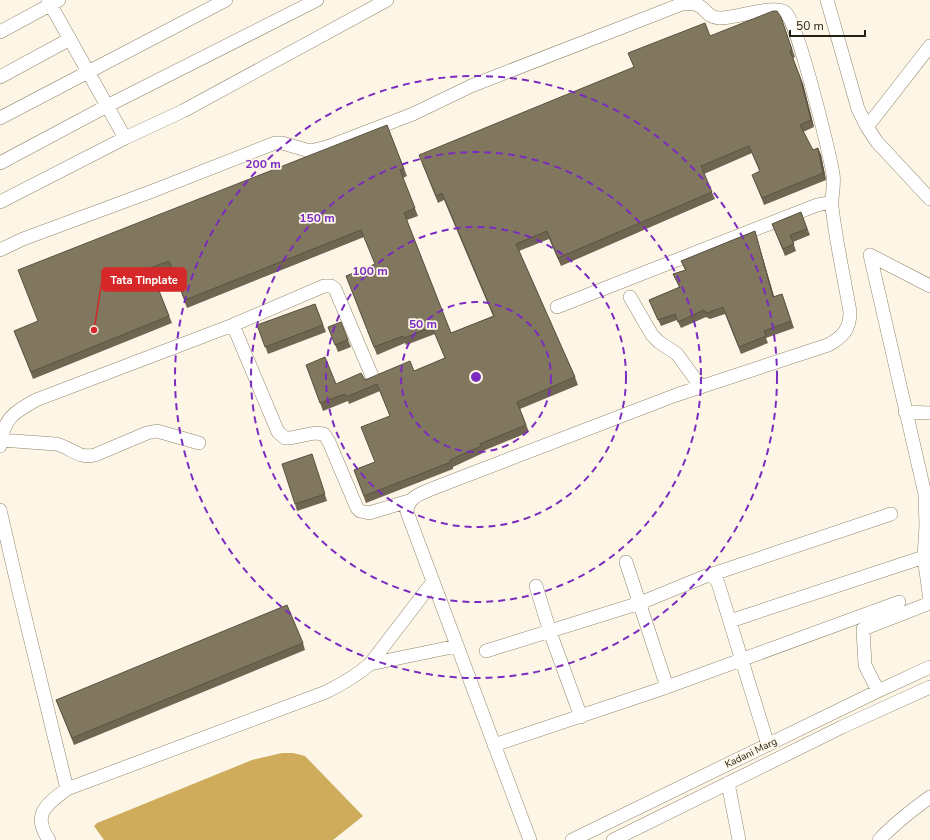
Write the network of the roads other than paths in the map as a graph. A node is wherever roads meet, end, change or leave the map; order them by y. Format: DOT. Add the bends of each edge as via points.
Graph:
graph roads {
  1 [pos="226,0"];
  2 [pos="317,0"];
  3 [pos="387,0"];
  4 [pos="827,0"];
  5 [pos="53,2"];
  6 [pos="363,5"];
  7 [pos="0,32"];
  8 [pos="70,39"];
  9 [pos="930,46"];
  10 [pos="88,72"];
  11 [pos="0,77"];
  12 [pos="107,106"];
  13 [pos="0,118"];
  14 [pos="866,128"];
  15 [pos="125,138"];
  16 [pos="0,163"];
  17 [pos="930,199"];
  18 [pos="0,202"];
  19 [pos="832,202"];
  20 [pos="0,250"];
  21 [pos="930,286"];
  22 [pos="630,297"];
  23 [pos="557,307"];
  24 [pos="233,325"];
  25 [pos="372,376"];
  26 [pos="701,387"];
  27 [pos="906,412"];
  28 [pos="930,413"];
  29 [pos="0,443"];
  30 [pos="199,443"];
  31 [pos="409,501"];
  32 [pos="0,510"];
  33 [pos="891,514"];
  34 [pos="924,557"];
  35 [pos="626,562"];
  36 [pos="710,575"];
  37 [pos="432,583"];
  38 [pos="536,586"];
  39 [pos="930,600"];
  40 [pos="899,602"];
  41 [pos="640,603"];
  42 [pos="930,603"];
  43 [pos="730,621"];
  44 [pos="550,632"];
  45 [pos="457,646"];
  46 [pos="486,651"];
  47 [pos="743,660"];
  48 [pos="370,664"];
  49 [pos="930,667"];
  50 [pos="667,687"];
  51 [pos="930,687"];
  52 [pos="878,691"];
  53 [pos="581,717"];
  54 [pos="494,745"];
  55 [pos="768,745"];
  56 [pos="728,783"];
  57 [pos="67,789"];
  58 [pos="930,797"];
  59 [pos="49,840"];
  60 [pos="530,840"];
  61 [pos="572,840"];
  62 [pos="613,840"];
  63 [pos="739,840"];
  64 [pos="879,840"];
  1 -- 10 [label="street"];
  2 -- 12 [label="street"];
  3 -- 6 [label="street"];
  4 -- 14 [label="street" via="858,109"];
  5 -- 7 [label="street"];
  5 -- 8 [label="street"];
  6 -- 15 [label="street" via="183,111"];
  8 -- 10 [label="street"];
  8 -- 11 [label="street"];
  9 -- 14 [label="street"];
  10 -- 12 [label="street"];
  10 -- 13 [label="street"];
  12 -- 15 [label="street"];
  12 -- 16 [label="street"];
  14 -- 17 [label="street"];
  15 -- 18 [label="street"];
  19 -- 20 [label="street" via="833,175 808,74 788,16 785,12 774,10 719,18 697,3 690,2 471,86 413,114 316,151 275,143"];
  19 -- 23 [label="street" via="817,205"];
  19 -- 26 [label="street" via="850,312 850,321 845,332 828,345"];
  21 -- 27 [label="street" via="870,255"];
  22 -- 26 [label="street" via="652,335 676,354"];
  24 -- 25 [label="street" via="317,288 331,286 335,288"];
  24 -- 29 [label="street" via="36,400 9,418"];
  24 -- 31 [label="street" via="281,436 290,438 315,433 324,434 360,511 369,513"];
  26 -- 31 [label="street" via="434,488"];
  27 -- 28 [label="street"];
  27 -- 34 [label="street" via="925,494"];
  29 -- 30 [label="street" via="56,444 87,456 157,431"];
  31 -- 37 [label="street" via="407,512"];
  32 -- 57 [label="street"];
  33 -- 36 [label="street"];
  34 -- 39 [label="street"];
  34 -- 43 [label="street"];
  35 -- 41 [label="street"];
  36 -- 41 [label="street"];
  36 -- 43 [label="street" via="718,583"];
  37 -- 45 [label="street"];
  37 -- 48 [label="street"];
  38 -- 44 [label="street"];
  40 -- 47 [label="street"];
  41 -- 44 [label="street"];
  41 -- 50 [label="street"];
  42 -- 52 [label="street" via="863,629 865,665"];
  43 -- 47 [label="street"];
  44 -- 46 [label="street"];
  44 -- 53 [label="street"];
  45 -- 48 [label="street"];
  45 -- 54 [label="street"];
  47 -- 50 [label="street"];
  47 -- 55 [label="street"];
  48 -- 57 [label="street" via="348,681 326,692"];
  49 -- 52 [label="street, Kadani Marg"];
  50 -- 53 [label="street"];
  51 -- 56 [label="street, Kadani Marg"];
  52 -- 55 [label="street, Kadani Marg"];
  53 -- 54 [label="street"];
  54 -- 60 [label="street"];
  55 -- 61 [label="street, Kadani Marg"];
  56 -- 62 [label="street, Kadani Marg"];
  56 -- 63 [label="street"];
  57 -- 59 [label="street" via="53,799 41,815 40,823"];
  58 -- 64 [label="street" via="890,828"];
}
